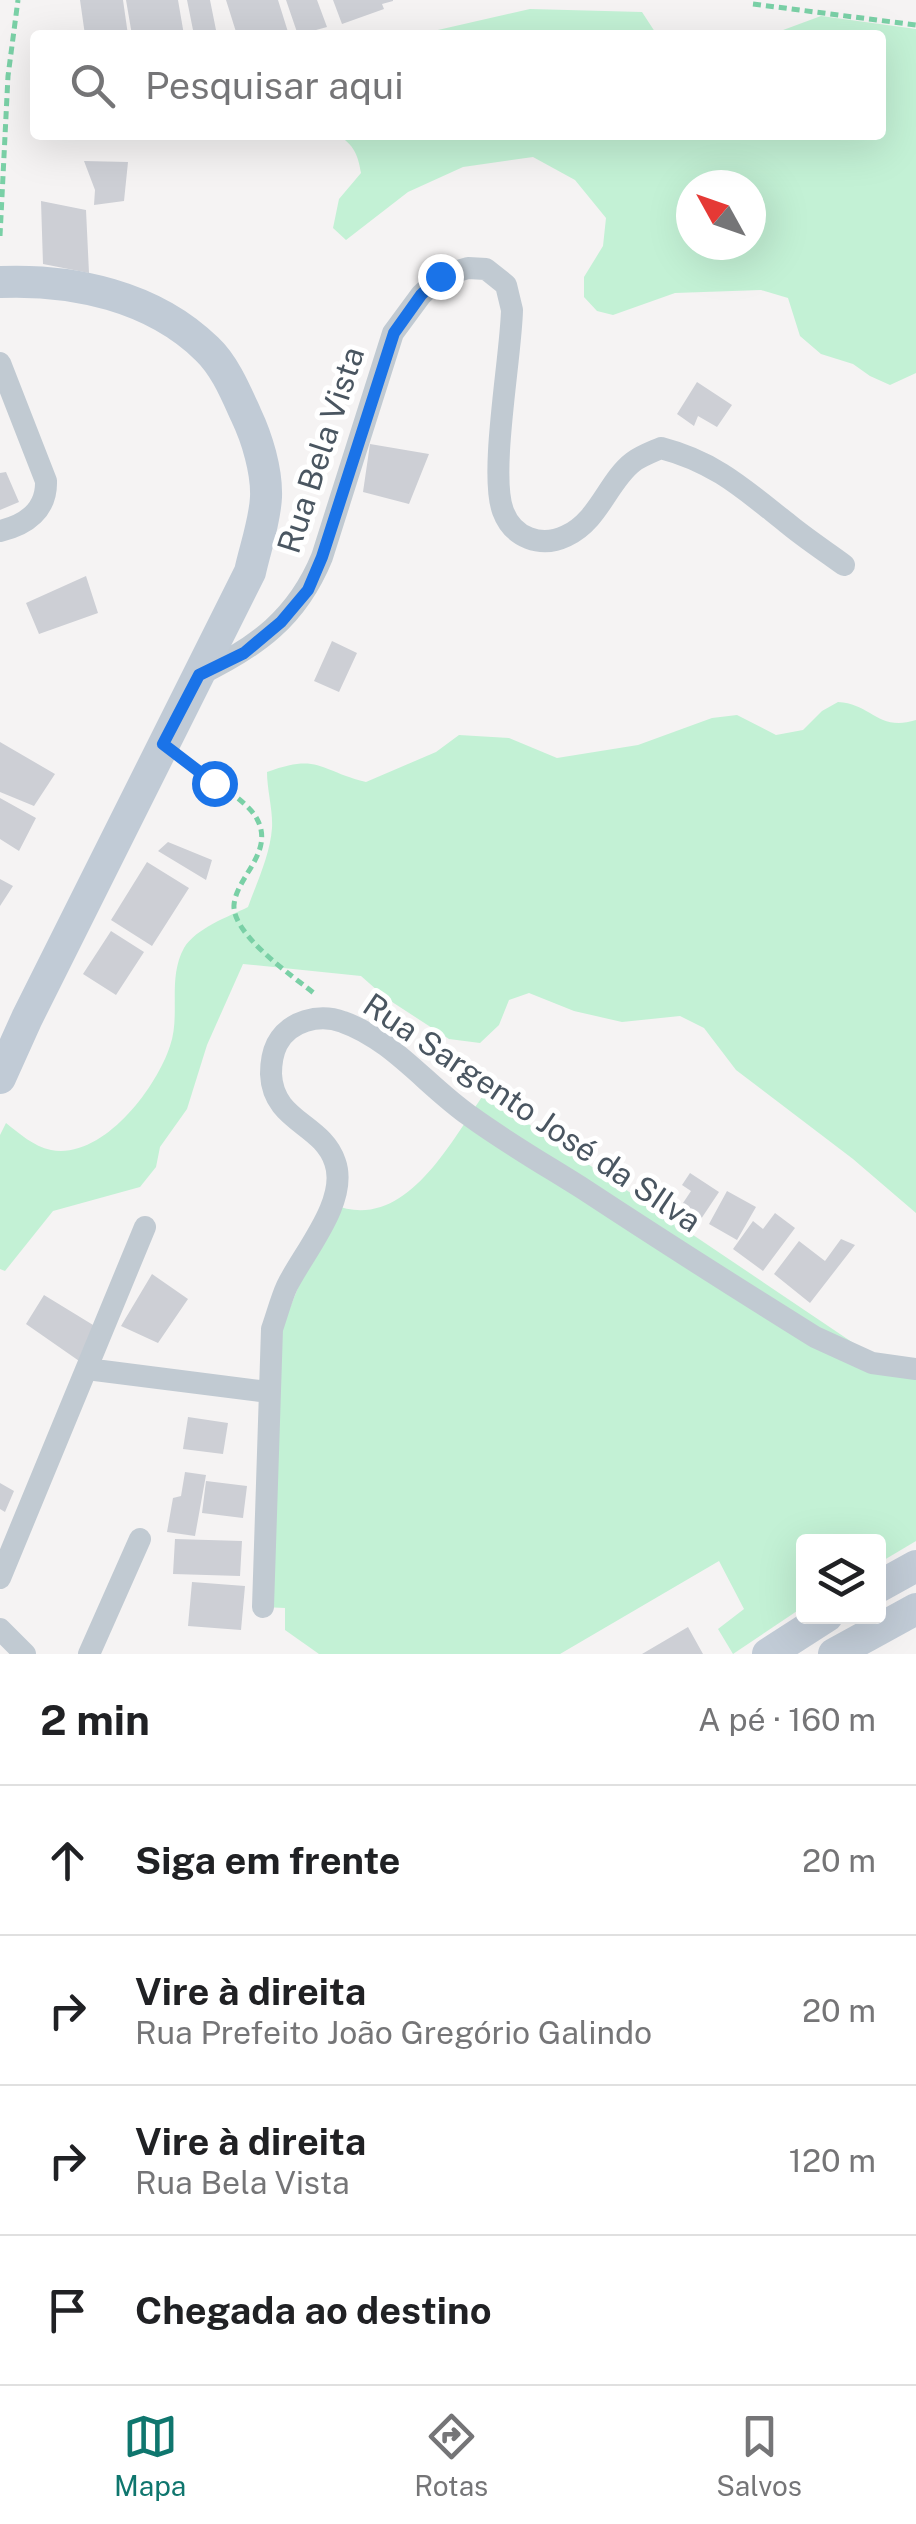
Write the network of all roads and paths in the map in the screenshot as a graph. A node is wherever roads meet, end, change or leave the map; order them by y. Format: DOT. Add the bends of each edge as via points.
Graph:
graph roads {
  1 [pos="18,0"];
  2 [pos="754,4"];
  3 [pos="916,25"];
  4 [pos="0,236"];
  5 [pos="0,282"];
  6 [pos="0,363"];
  7 [pos="0,531"];
  8 [pos="844,564"];
  9 [pos="199,675"];
  10 [pos="163,744"];
  11 [pos="357,1027"];
  12 [pos="0,1078"];
  13 [pos="145,1227"];
  14 [pos="916,1369"];
  15 [pos="87,1370"];
  16 [pos="268,1392"];
  17 [pos="140,1539"];
  18 [pos="916,1566"];
  19 [pos="0,1578"];
  20 [pos="886,1583"];
  21 [pos="263,1607"];
  22 [pos="916,1609"];
  23 [pos="815,1624"];
  24 [pos="0,1629"];
  25 [pos="25,1654"];
  26 [pos="89,1654"];
  27 [pos="768,1654"];
  28 [pos="834,1654"];
  1 -- 4 [label="path"];
  2 -- 3 [label="path"];
  5 -- 9 [label="main road" via="129,299 209,350 233,385 255,435 266,496 250,572"];
  6 -- 7 [label="street" via="47,492 28,520"];
  8 -- 9 [label="street, Rua Bela Vista" via="737,482 693,456 661,448 632,462 569,535 550,542 522,534 502,510 500,478 512,310 506,285 486,269 468,268 440,276 394,333 308,590 244,653"];
  9 -- 10 [label="main road"];
  10 -- 11 [label="path" via="257,818 257,857 234,903 247,934"];
  10 -- 12 [label="main road"];
  11 -- 14 [label="street, Rua Sargento José da SIlva" via="469,1116 815,1337 872,1363"];
  11 -- 16 [label="street, Rua Sargento José da SIlva" via="305,1020 277,1044 271,1067 282,1108 326,1147 338,1179 272,1329"];
  13 -- 15 [label="street"];
  15 -- 16 [label="street"];
  15 -- 19 [label="street"];
  16 -- 21 [label="street, Rua Sargento José da SIlva"];
  17 -- 26 [label="street"];
  18 -- 20 [label="main road"];
  22 -- 28 [label="main road"];
  23 -- 27 [label="main road"];
  24 -- 25 [label="street"];
}
